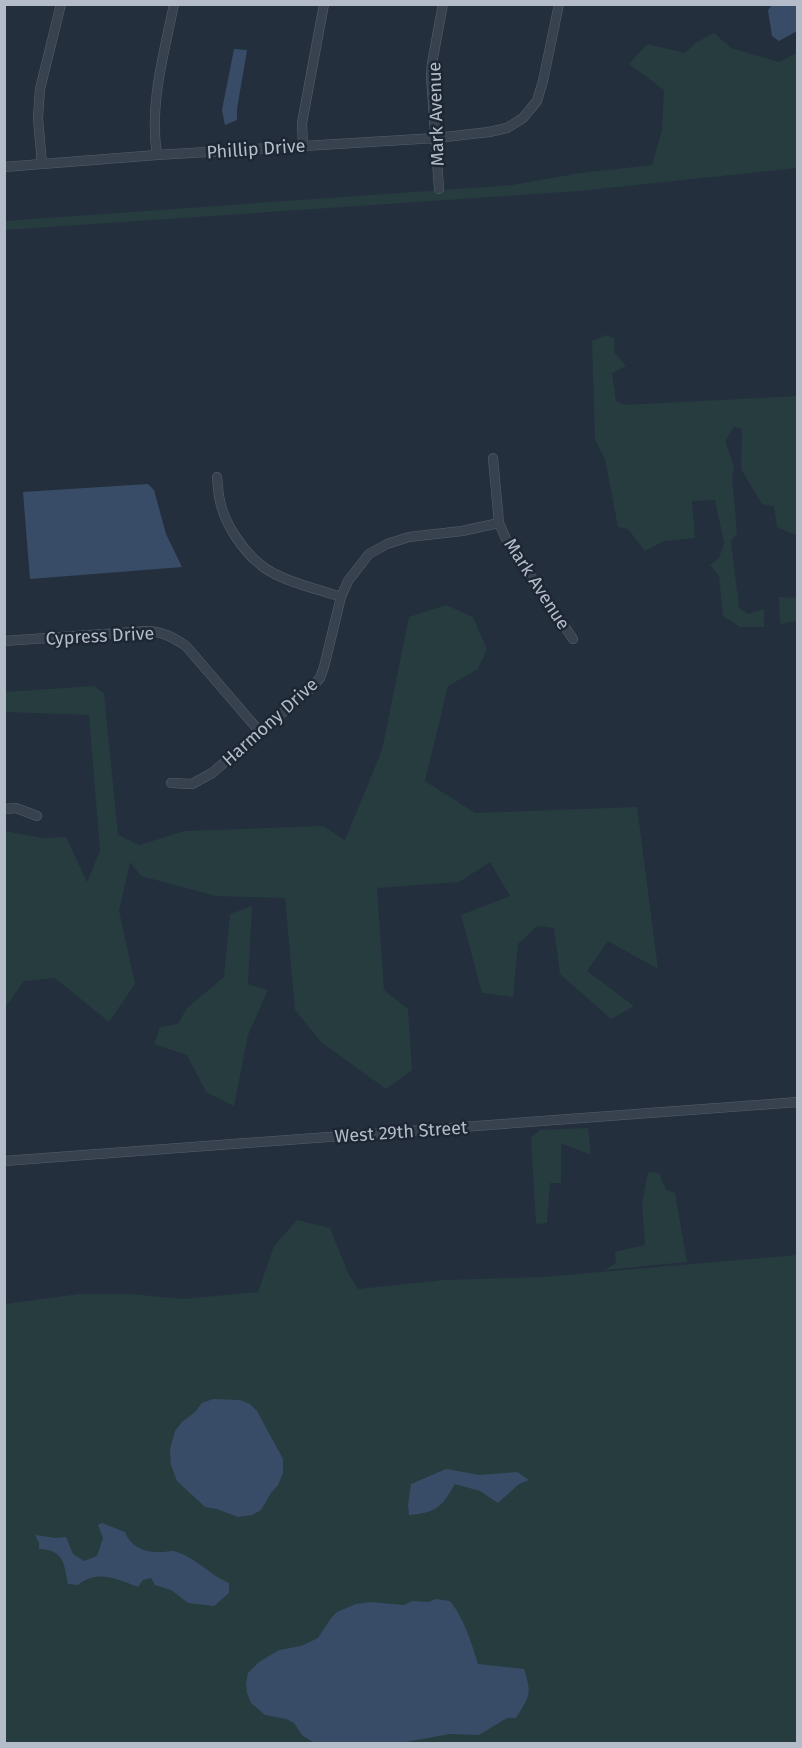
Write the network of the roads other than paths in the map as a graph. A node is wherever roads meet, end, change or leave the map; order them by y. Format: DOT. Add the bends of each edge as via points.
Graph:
graph roads {
  1 [pos="61,4"];
  2 [pos="174,4"];
  3 [pos="324,4"];
  4 [pos="443,4"];
  5 [pos="559,4"];
  6 [pos="436,138"];
  7 [pos="303,145"];
  8 [pos="157,155"];
  9 [pos="42,164"];
  10 [pos="4,167"];
  11 [pos="439,189"];
  12 [pos="493,458"];
  13 [pos="217,477"];
  14 [pos="499,523"];
  15 [pos="340,597"];
  16 [pos="573,639"];
  17 [pos="4,641"];
  18 [pos="260,732"];
  19 [pos="171,783"];
  20 [pos="4,808"];
  21 [pos="37,816"];
  22 [pos="798,1102"];
  23 [pos="4,1161"];
  1 -- 9 [label="street" via="40,89"];
  2 -- 8 [label="street" via="155,100"];
  3 -- 7 [label="street" via="302,123"];
  4 -- 6 [label="street, Mark Avenue" via="431,76"];
  5 -- 6 [label="street, Phillip Drive" via="537,101 523,118 507,128"];
  6 -- 7 [label="street, Phillip Drive"];
  6 -- 11 [label="street, Mark Avenue"];
  7 -- 8 [label="street, Phillip Drive"];
  8 -- 9 [label="street, Phillip Drive"];
  9 -- 10 [label="street, Phillip Drive"];
  12 -- 14 [label="street, Mark Avenue"];
  13 -- 15 [label="street" via="228,525 263,567"];
  14 -- 15 [label="street, Harmony Drive" via="387,544 360,564"];
  14 -- 16 [label="street, Mark Avenue"];
  15 -- 18 [label="street, Harmony Drive" via="320,678"];
  17 -- 18 [label="street, Cypress Drive" via="159,632 186,646"];
  18 -- 19 [label="street, Harmony Drive" via="212,773 192,784"];
  20 -- 21 [label="street" via="16,807"];
  22 -- 23 [label="street, West 29th Street"];
}
